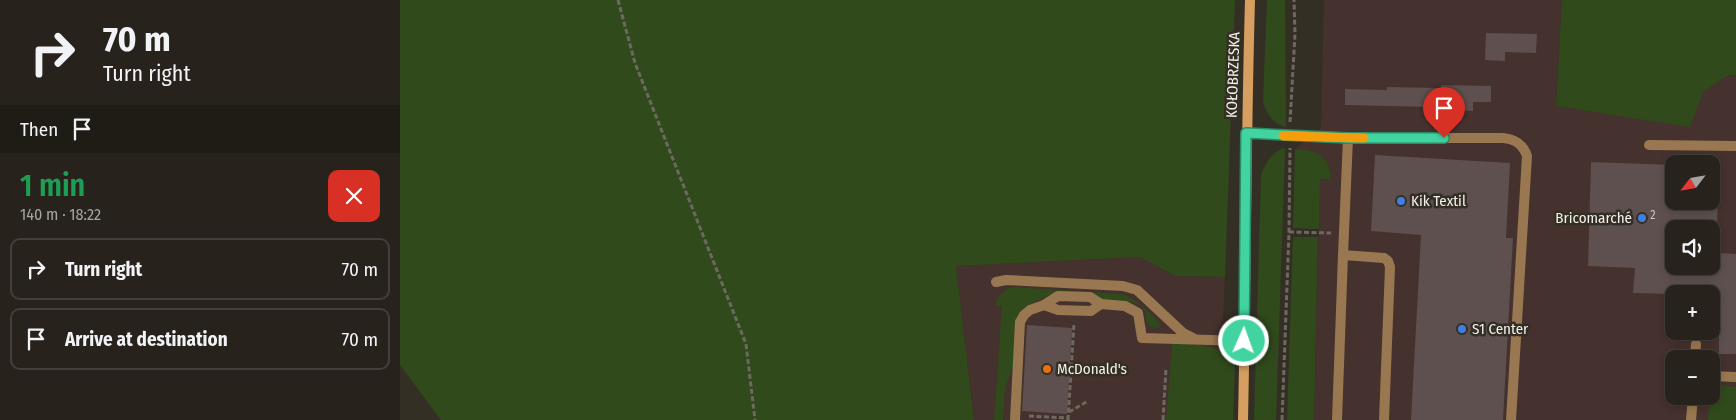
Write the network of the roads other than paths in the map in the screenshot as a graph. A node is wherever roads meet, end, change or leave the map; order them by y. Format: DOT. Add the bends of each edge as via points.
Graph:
graph roads {
  1 [pos="1250,0"];
  2 [pos="1246,133"];
  3 [pos="1348,138"];
  4 [pos="1648,145"];
  5 [pos="1736,146"];
  6 [pos="1343,255"];
  7 [pos="996,282"];
  8 [pos="1196,340"];
  9 [pos="1244,341"];
  10 [pos="1696,344"];
  11 [pos="1696,350"];
  12 [pos="1720,376"];
  13 [pos="1736,377"];
  14 [pos="1692,405"];
  15 [pos="1019,418"];
  16 [pos="1242,420"];
  17 [pos="1337,420"];
  18 [pos="1384,420"];
  19 [pos="1511,420"];
  20 [pos="1691,420"];
  1 -- 2 [label="main road, KOŁOBRZESKA"];
  2 -- 3 [label="lane"];
  2 -- 9 [label="main road, KOŁOBRZESKA"];
  3 -- 6 [label="lane"];
  3 -- 19 [label="lane" via="1503,138 1514,140 1524,149 1527,156"];
  4 -- 5 [label="lane"];
  6 -- 17 [label="lane"];
  6 -- 18 [label="lane" via="1384,258 1390,267"];
  7 -- 8 [label="lane" via="1123,286 1137,290 1183,333"];
  8 -- 9 [label="lane"];
  8 -- 15 [label="lane" via="1142,338 1138,313 1124,306 1101,304 1090,297 1058,296 1030,310 1020,322"];
  9 -- 16 [label="main road, KOŁOBRZESKA"];
  10 -- 11 [label="lane"];
  12 -- 13 [label="lane"];
  14 -- 20 [label="lane"];
}
